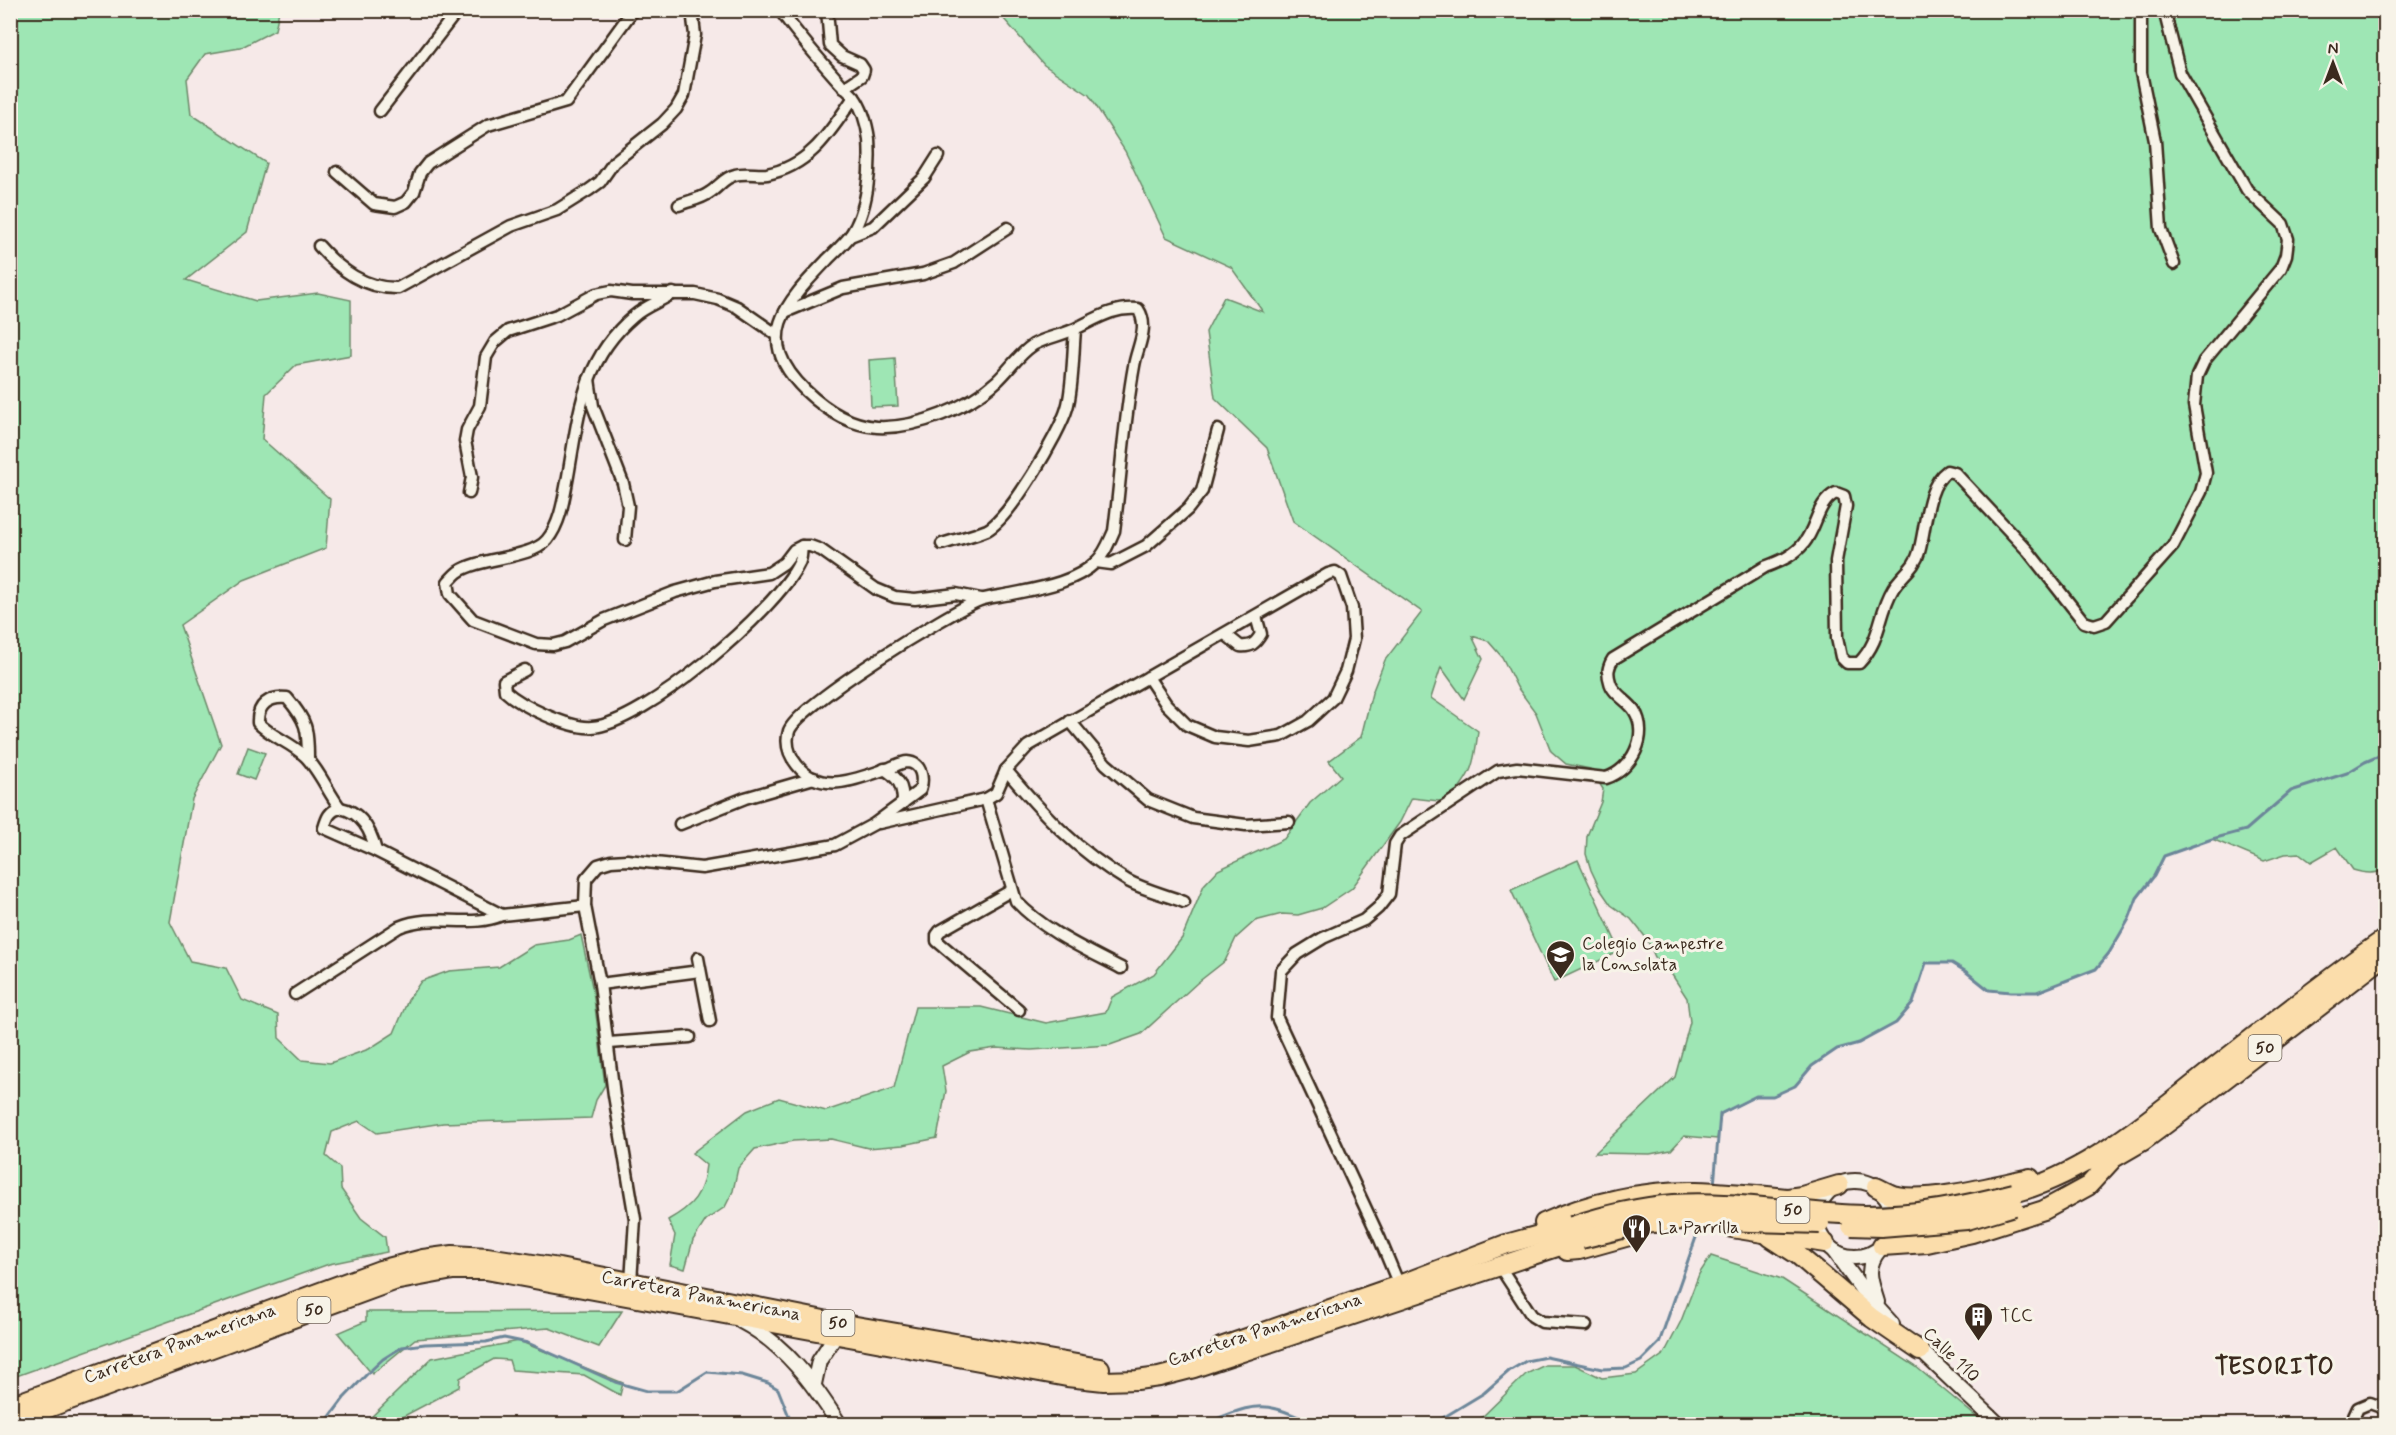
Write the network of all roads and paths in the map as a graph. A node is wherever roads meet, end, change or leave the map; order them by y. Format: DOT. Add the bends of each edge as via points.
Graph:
graph roads {
  1 [pos="458,10"];
  2 [pos="633,10"];
  3 [pos="692,10"];
  4 [pos="780,10"];
  5 [pos="826,10"];
  6 [pos="2141,10"];
  7 [pos="2164,10"];
  8 [pos="844,88"];
  9 [pos="854,96"];
  10 [pos="380,111"];
  11 [pos="938,156"];
  12 [pos="337,172"];
  13 [pos="679,205"];
  14 [pos="1008,228"];
  15 [pos="850,236"];
  16 [pos="319,246"];
  17 [pos="2174,264"];
  18 [pos="673,293"];
  19 [pos="785,312"];
  20 [pos="1075,330"];
  21 [pos="776,334"];
  22 [pos="589,375"];
  23 [pos="1218,430"];
  24 [pos="469,494"];
  25 [pos="625,540"];
  26 [pos="942,544"];
  27 [pos="802,546"];
  28 [pos="1096,562"];
  29 [pos="982,600"];
  30 [pos="1256,616"];
  31 [pos="1226,634"];
  32 [pos="525,670"];
  33 [pos="1148,678"];
  34 [pos="1070,721"];
  35 [pos="308,759"];
  36 [pos="884,769"];
  37 [pos="1006,770"];
  38 [pos="814,778"];
  39 [pos="986,799"];
  40 [pos="903,803"];
  41 [pos="340,808"];
  42 [pos="1289,822"];
  43 [pos="680,824"];
  44 [pos="874,824"];
  45 [pos="376,851"];
  46 [pos="1012,890"];
  47 [pos="1184,902"];
  48 [pos="585,906"];
  49 [pos="502,915"];
  50 [pos="2385,938"];
  51 [pos="2385,955"];
  52 [pos="698,958"];
  53 [pos="1121,968"];
  54 [pos="700,971"];
  55 [pos="600,984"];
  56 [pos="295,994"];
  57 [pos="1019,1010"];
  58 [pos="710,1021"];
  59 [pos="690,1037"];
  60 [pos="609,1043"];
  61 [pos="2114,1157"];
  62 [pos="2062,1174"];
  63 [pos="1839,1185"];
  64 [pos="1876,1187"];
  65 [pos="2014,1200"];
  66 [pos="1577,1232"];
  67 [pos="1761,1232"];
  68 [pos="1506,1244"];
  69 [pos="1830,1247"];
  70 [pos="1881,1247"];
  71 [pos="1532,1254"];
  72 [pos="1500,1267"];
  73 [pos="631,1282"];
  74 [pos="1399,1285"];
  75 [pos="1880,1312"];
  76 [pos="733,1316"];
  77 [pos="1586,1326"];
  78 [pos="836,1335"];
  79 [pos="1920,1351"];
  80 [pos="814,1384"];
  81 [pos="10,1406"];
  82 [pos="2385,1409"];
  83 [pos="10,1422"];
  84 [pos="2351,1423"];
  85 [pos="839,1425"];
  86 [pos="1998,1425"];
  1 -- 10 [label="street"];
  2 -- 12 [label="street" via="566,102 488,125 428,163 406,202 396,207 374,204"];
  3 -- 16 [label="street" via="695,36 684,94 676,109 614,162 589,190 557,210 511,226 398,288 383,289 353,276"];
  4 -- 8 [label="street"];
  5 -- 8 [label="street" via="830,45 864,70 862,76"];
  6 -- 17 [label="street" via="2141,73 2155,141 2161,229"];
  7 -- 74 [label="street" via="2180,73 2247,190 2283,224 2288,239 2281,268 2204,361 2197,376 2194,405 2206,473 2201,492 2173,546 2106,621 2094,625 2084,622 2028,551 1955,473 1947,471 1941,475 1924,516 1920,551 1914,565 1893,588 1870,651 1859,663 1847,663 1841,657 1837,638 1836,561 1846,506 1844,496 1836,493 1827,497 1805,542 1788,558 1765,567 1613,659 1608,668 1610,684 1634,711 1641,729 1634,757 1617,775 1606,778 1517,768 1498,771 1400,836 1395,844 1389,894 1364,920 1323,938 1297,954 1281,971 1277,1018"];
  8 -- 9 [label="street"];
  9 -- 13 [label="street" via="823,142 807,157 767,174 737,174 724,179 708,194"];
  9 -- 15 [label="street" via="865,117 870,161 859,219"];
  11 -- 15 [label="street" via="924,178 873,227"];
  14 -- 19 [label="street" via="954,263 923,274 843,288"];
  15 -- 19 [label="street" via="794,295"];
  18 -- 21 [label="street" via="718,299"];
  18 -- 22 [label="street" via="636,314 616,333"];
  18 -- 24 [label="street" via="596,294 557,315 508,331 495,342 486,357 480,406 465,441 472,477"];
  19 -- 21 [label="street"];
  20 -- 21 [label="street" via="1034,344 981,395 958,407 910,425 887,428 842,418 818,402 792,377"];
  20 -- 26 [label="street" via="1068,407 1014,503 987,530"];
  20 -- 28 [label="street" via="1123,308 1138,309 1145,326 1134,366 1114,531"];
  22 -- 25 [label="street" via="593,406 623,483 628,506"];
  22 -- 27 [label="street" via="562,510 547,540 535,549 458,572 448,582 450,594 472,620 536,644 553,645 675,592 770,573"];
  23 -- 28 [label="street" via="1202,491 1188,509 1146,546 1111,564"];
  27 -- 29 [label="street" via="821,550 876,589 895,597 956,594"];
  27 -- 32 [label="street" via="800,562 773,600 744,629 670,690 613,723 577,726 516,701 505,691 504,681"];
  28 -- 29 [label="street" via="1052,586"];
  29 -- 38 [label="street" via="950,614 870,665 801,716 790,730 787,746 800,769"];
  30 -- 31 [label="street"];
  30 -- 31 [label="street" via="1261,634 1249,647 1232,642"];
  30 -- 33 [label="street" via="1328,574 1335,572 1341,576 1352,608 1354,639 1346,671 1333,698 1308,721 1281,736 1249,741 1215,737 1187,724 1166,704"];
  31 -- 33 [label="street"];
  33 -- 34 [label="street"];
  34 -- 37 [label="street" via="1028,746"];
  34 -- 42 [label="street" via="1106,764 1148,800 1193,818 1245,825"];
  35 -- 35 [label="street" via="308,732 298,712 286,698 275,697 265,702 258,723"];
  35 -- 41 [label="street"];
  36 -- 38 [label="street" via="852,782 832,783"];
  36 -- 40 [label="street" via="896,777 903,789"];
  36 -- 40 [label="street" via="906,762 916,765 922,774 920,790"];
  37 -- 39 [label="street" via="996,793"];
  37 -- 47 [label="street" via="1050,822 1085,853 1130,882"];
  38 -- 43 [label="street" via="746,798"];
  39 -- 44 [label="street"];
  39 -- 46 [label="street"];
  40 -- 44 [label="street"];
  41 -- 45 [label="street" via="350,810 363,821"];
  41 -- 45 [label="street" via="327,817 324,828"];
  44 -- 48 [label="street" via="835,845 702,867 611,861 598,865 586,879"];
  45 -- 49 [label="street"];
  46 -- 53 [label="street" via="1024,910 1073,943"];
  46 -- 57 [label="street" via="937,935 938,941"];
  48 -- 49 [label="street"];
  48 -- 55 [label="street"];
  49 -- 56 [label="street" via="486,922 414,921"];
  50 -- 62 [label="highway, Carretera Panamericana / 50" via="2175,1100"];
  51 -- 61 [label="highway, Carretera Panamericana / 50" via="2186,1109"];
  52 -- 54 [label="street"];
  54 -- 55 [label="street"];
  54 -- 58 [label="street"];
  55 -- 60 [label="street"];
  59 -- 60 [label="street"];
  60 -- 73 [label="street" via="635,1219"];
  61 -- 65 [label="highway, Carretera Panamericana / 50" via="2070,1183"];
  61 -- 70 [label="highway" via="2088,1186 2044,1210 1972,1233 1927,1243"];
  62 -- 64 [label="highway" via="1914,1198 1896,1196"];
  62 -- 65 [label="highway, Carretera Panamericana / 50"];
  63 -- 64 [label="main road" via="1858,1181"];
  63 -- 68 [label="highway" via="1788,1198 1694,1191 1640,1196 1555,1218"];
  63 -- 69 [label="main road" via="1822,1200 1818,1210 1820,1233"];
  64 -- 70 [label="main road" via="1893,1210 1892,1230"];
  65 -- 66 [label="highway, Carretera Panamericana / 50, bridge" via="1967,1220 1918,1225 1682,1220"];
  66 -- 68 [label="highway, Carretera Panamericana / 50"];
  66 -- 71 [label="highway, Carretera Panamericana / 50"];
  67 -- 69 [label="highway"];
  67 -- 71 [label="highway" via="1676,1228 1643,1232 1580,1250"];
  67 -- 79 [label="highway" via="1798,1255 1872,1318"];
  68 -- 74 [label="highway, Carretera Panamericana / 50"];
  69 -- 70 [label="main road" via="1842,1255 1858,1257"];
  69 -- 75 [label="main road, Calle 110"];
  70 -- 75 [label="main road" via="1869,1272"];
  71 -- 72 [label="highway, Carretera Panamericana / 50"];
  72 -- 77 [label="street" via="1532,1316 1542,1322"];
  72 -- 78 [label="highway, Carretera Panamericana / 50" via="1194,1368 1137,1380 1067,1377"];
  73 -- 74 [label="highway, Carretera Panamericana / 50" via="839,1323 1111,1369 1155,1366 1190,1357"];
  73 -- 81 [label="highway, Carretera Panamericana / 50" via="487,1257 453,1255 423,1259 380,1270"];
  75 -- 79 [label="main road, Calle 110"];
  76 -- 78 [label="highway, Carretera Panamericana / 50"];
  76 -- 80 [label="main road" via="772,1340"];
  76 -- 83 [label="highway, Carretera Panamericana / 50" via="486,1270 453,1270 394,1281"];
  78 -- 80 [label="main road" via="819,1360"];
  79 -- 86 [label="main road, Calle 110"];
  80 -- 85 [label="main road"];
  82 -- 84 [label="street" via="2370,1403 2358,1408"];
}
